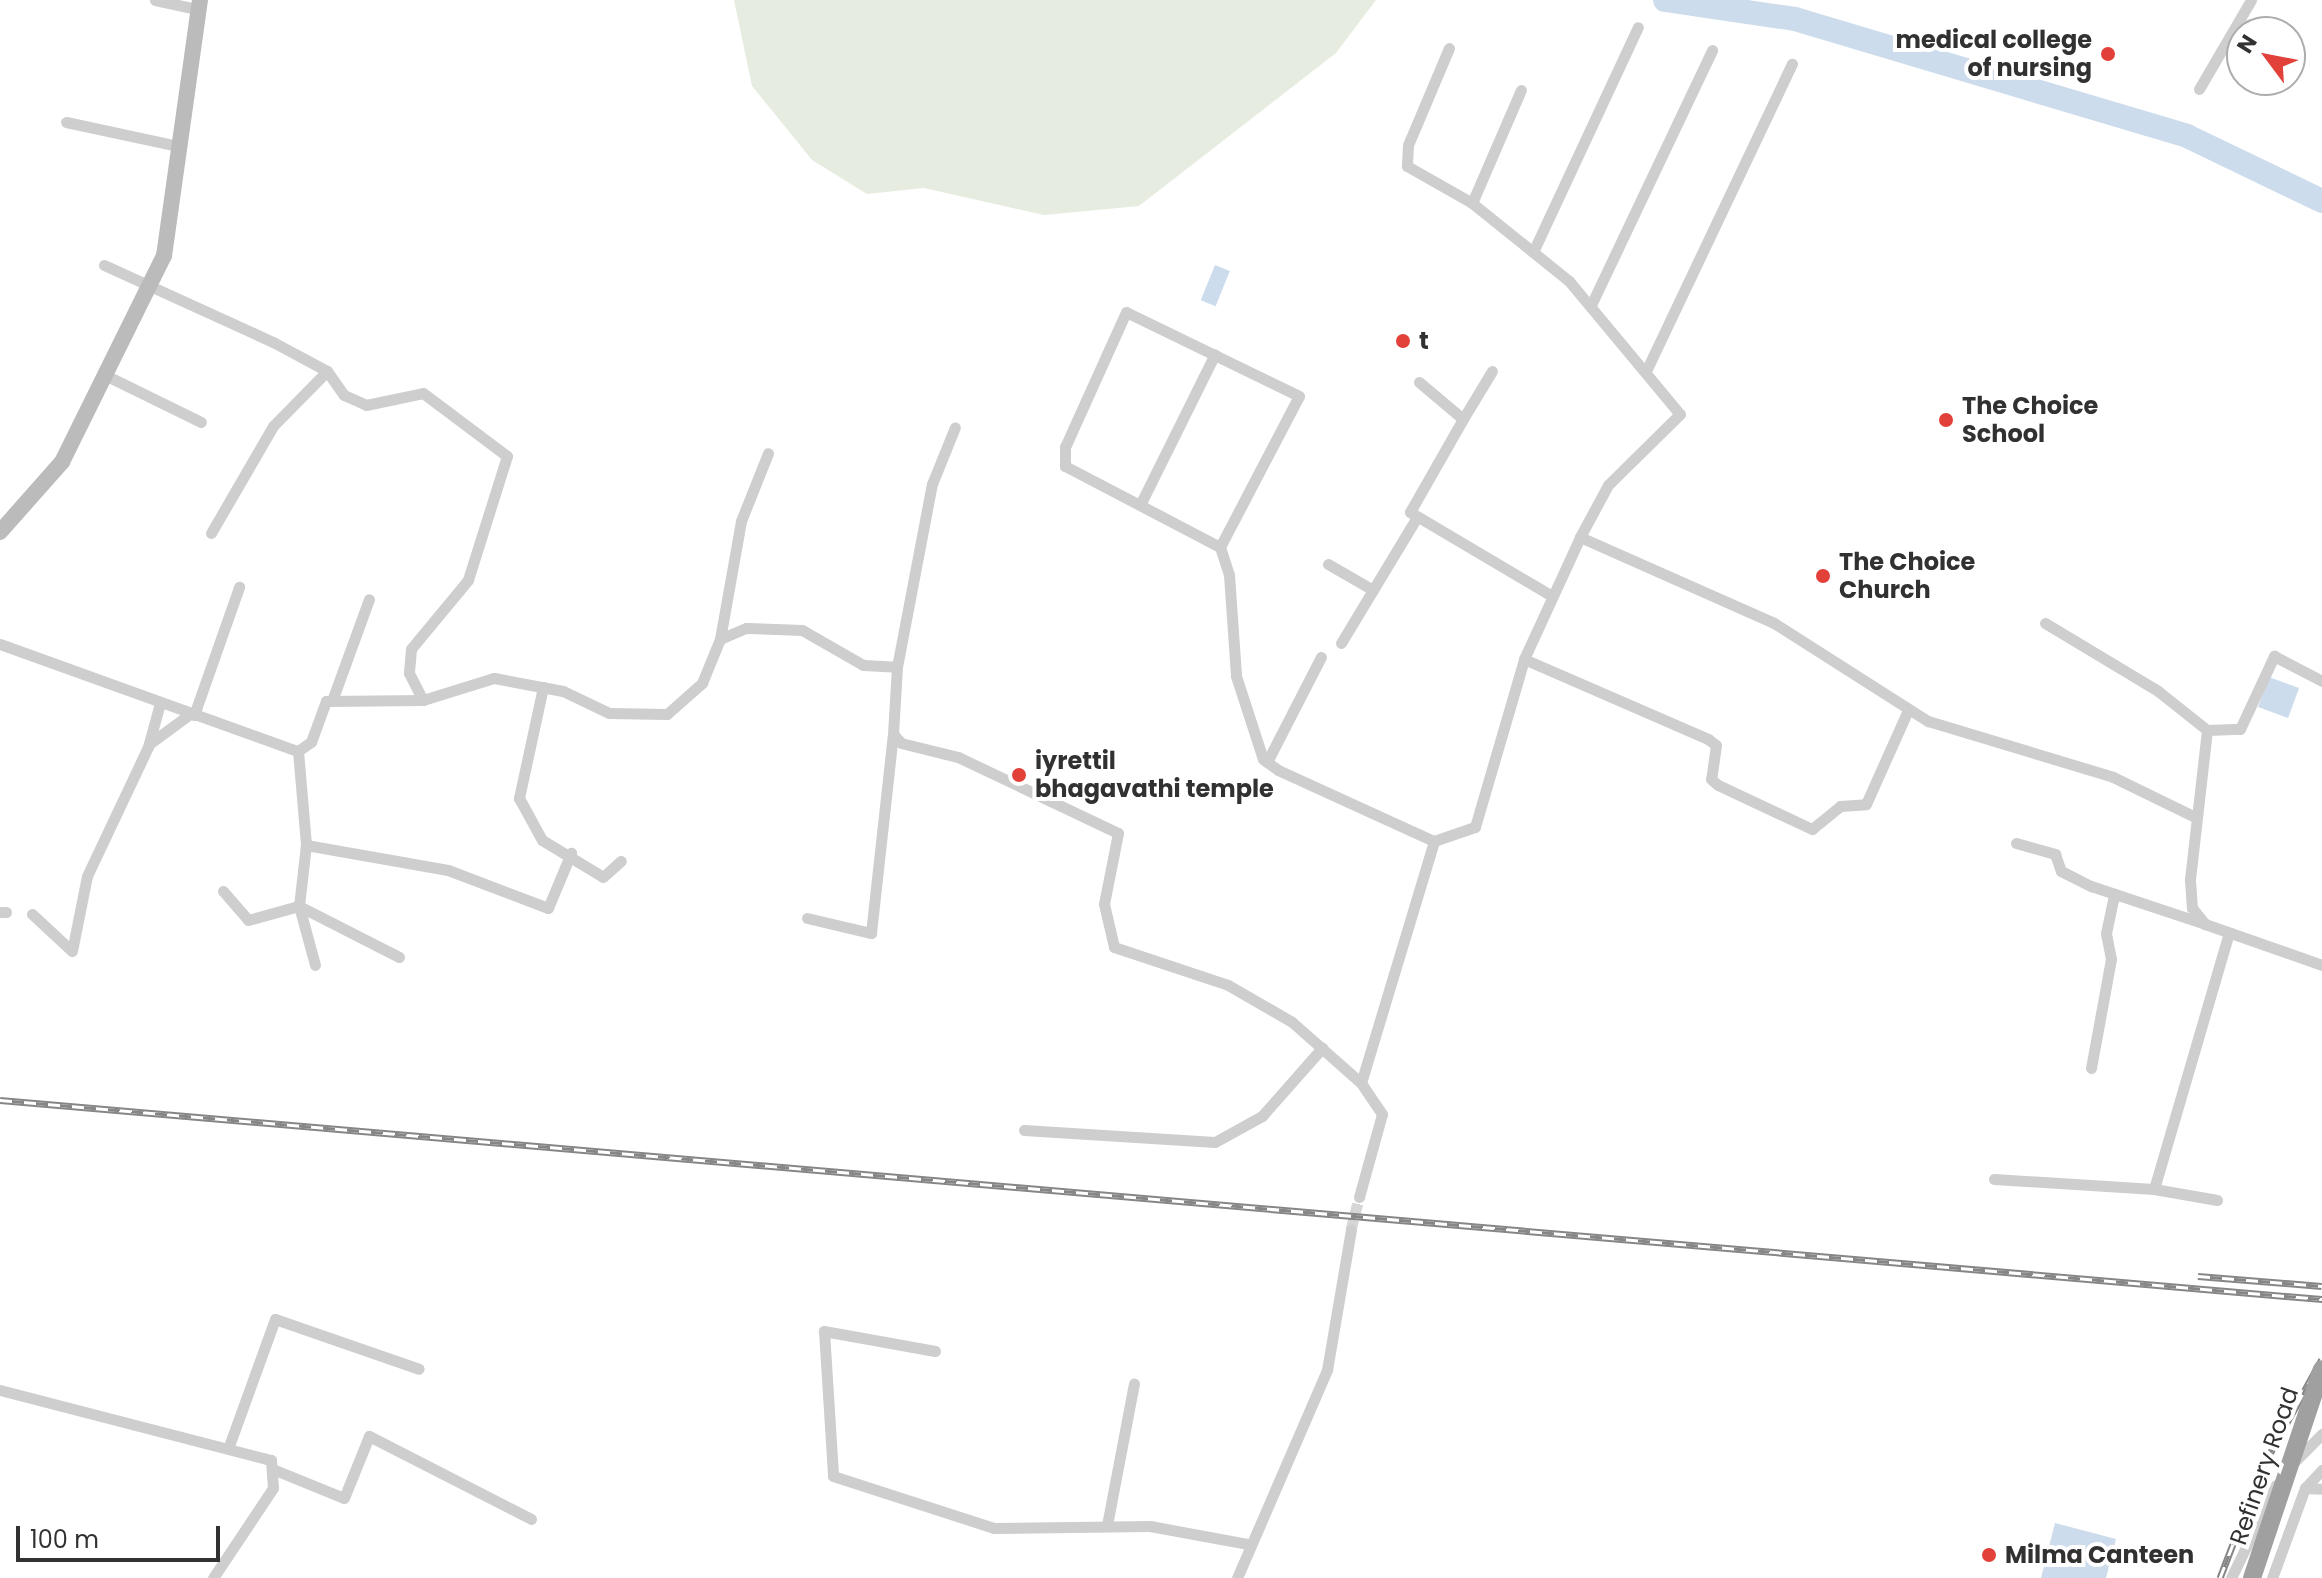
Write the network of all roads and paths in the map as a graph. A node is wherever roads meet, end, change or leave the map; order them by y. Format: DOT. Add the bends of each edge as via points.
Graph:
graph roads {
  1 [pos="155,0"];
  2 [pos="2251,0"];
  3 [pos="199,5"];
  4 [pos="1638,27"];
  5 [pos="1449,48"];
  6 [pos="1712,50"];
  7 [pos="1792,64"];
  8 [pos="2199,89"];
  9 [pos="1521,90"];
  10 [pos="66,122"];
  11 [pos="178,146"];
  12 [pos="1472,203"];
  13 [pos="1533,252"];
  14 [pos="104,265"];
  15 [pos="149,289"];
  16 [pos="1592,303"];
  17 [pos="1215,354"];
  18 [pos="1647,369"];
  19 [pos="327,371"];
  20 [pos="1492,371"];
  21 [pos="103,374"];
  22 [pos="1419,382"];
  23 [pos="1463,419"];
  24 [pos="201,422"];
  25 [pos="955,427"];
  26 [pos="768,453"];
  27 [pos="1141,503"];
  28 [pos="6,515"];
  29 [pos="1417,517"];
  30 [pos="0,532"];
  31 [pos="211,533"];
  32 [pos="1580,537"];
  33 [pos="1220,547"];
  34 [pos="1328,564"];
  35 [pos="239,587"];
  36 [pos="1373,590"];
  37 [pos="1552,596"];
  38 [pos="369,599"];
  39 [pos="2045,623"];
  40 [pos="720,639"];
  41 [pos="1341,643"];
  42 [pos="0,644"];
  43 [pos="1321,657"];
  44 [pos="1524,659"];
  45 [pos="897,667"];
  46 [pos="2322,681"];
  47 [pos="543,687"];
  48 [pos="333,698"];
  49 [pos="423,700"];
  50 [pos="160,703"];
  51 [pos="1908,710"];
  52 [pos="192,714"];
  53 [pos="2207,730"];
  54 [pos="893,734"];
  55 [pos="149,744"];
  56 [pos="298,751"];
  57 [pos="1267,762"];
  58 [pos="2197,818"];
  59 [pos="1434,841"];
  60 [pos="2016,843"];
  61 [pos="306,845"];
  62 [pos="571,853"];
  63 [pos="621,861"];
  64 [pos="223,891"];
  65 [pos="2114,894"];
  66 [pos="299,906"];
  67 [pos="32,914"];
  68 [pos="807,918"];
  69 [pos="2205,924"];
  70 [pos="2229,933"];
  71 [pos="399,957"];
  72 [pos="315,965"];
  73 [pos="2322,965"];
  74 [pos="1322,1048"];
  75 [pos="2091,1068"];
  76 [pos="1361,1083"];
  77 [pos="1024,1130"];
  78 [pos="1994,1179"];
  79 [pos="2154,1189"];
  80 [pos="1359,1197"];
  81 [pos="2217,1200"];
  82 [pos="1351,1230"];
  83 [pos="935,1351"];
  84 [pos="419,1369"];
  85 [pos="2322,1369"];
  86 [pos="1134,1384"];
  87 [pos="0,1390"];
  88 [pos="2322,1434"];
  89 [pos="229,1446"];
  90 [pos="275,1470"];
  91 [pos="2322,1470"];
  92 [pos="2305,1488"];
  93 [pos="2322,1489"];
  94 [pos="531,1519"];
  95 [pos="1107,1525"];
  96 [pos="1248,1544"];
  97 [pos="213,1578"];
  98 [pos="1237,1578"];
  99 [pos="2231,1578"];
  100 [pos="2252,1578"];
  101 [pos="2272,1578"];
  1 -- 3 [label="street"];
  2 -- 8 [label="street"];
  3 -- 11 [label="main road"];
  4 -- 13 [label="street"];
  5 -- 12 [label="street" via="1405,157 1407,166"];
  6 -- 16 [label="street"];
  7 -- 18 [label="street"];
  9 -- 12 [label="street"];
  10 -- 11 [label="street"];
  11 -- 15 [label="main road" via="173,222"];
  12 -- 13 [label="street"];
  13 -- 16 [label="street"];
  14 -- 15 [label="street"];
  15 -- 19 [label="street"];
  15 -- 21 [label="main road"];
  16 -- 18 [label="street"];
  17 -- 27 [label="street"];
  17 -- 27 [label="street" via="1126,312 1063,460"];
  17 -- 33 [label="street" via="1299,396"];
  18 -- 32 [label="street" via="1680,417 1608,485"];
  19 -- 31 [label="street" via="273,426"];
  19 -- 49 [label="street" via="344,395 366,405 423,393 507,456 468,580 411,649 409,673"];
  20 -- 23 [label="street"];
  21 -- 24 [label="street"];
  21 -- 28 [label="main road" via="62,462"];
  22 -- 23 [label="street"];
  23 -- 29 [label="street" via="1410,512"];
  25 -- 45 [label="street" via="932,484"];
  26 -- 40 [label="street" via="741,521"];
  27 -- 33 [label="street"];
  28 -- 30 [label="main road"];
  29 -- 36 [label="street"];
  29 -- 37 [label="street"];
  32 -- 37 [label="street"];
  32 -- 51 [label="street" via="1774,623"];
  33 -- 57 [label="street" via="1229,575 1236,676"];
  34 -- 36 [label="street"];
  35 -- 52 [label="street"];
  36 -- 41 [label="street"];
  37 -- 44 [label="street"];
  38 -- 48 [label="street"];
  39 -- 53 [label="street" via="2158,691"];
  40 -- 45 [label="street" via="746,628 802,630 863,665"];
  40 -- 47 [label="street" via="702,683 667,714 609,713"];
  42 -- 50 [label="street"];
  43 -- 57 [label="street"];
  44 -- 51 [label="street" via="1708,739 1716,745 1711,779 1812,829 1840,806 1866,804"];
  44 -- 59 [label="street" via="1485,810 1456,839"];
  45 -- 54 [label="street"];
  46 -- 53 [label="street" via="2274,656 2240,729"];
  47 -- 49 [label="street" via="494,678"];
  47 -- 62 [label="street" via="519,798 542,840"];
  48 -- 49 [label="street"];
  48 -- 56 [label="street" via="322,705 311,742"];
  50 -- 52 [label="street"];
  50 -- 55 [label="street"];
  51 -- 58 [label="street" via="2113,777"];
  52 -- 55 [label="street"];
  52 -- 56 [label="street"];
  53 -- 58 [label="street"];
  54 -- 68 [label="street" via="871,933"];
  54 -- 74 [label="street" via="1118,833 1104,904 1114,947 1228,985"];
  55 -- 67 [label="street" via="87,876 72,951"];
  56 -- 61 [label="street"];
  57 -- 59 [label="street"];
  58 -- 69 [label="street" via="2192,908"];
  59 -- 76 [label="street"];
  60 -- 65 [label="street" via="2055,854 2061,871"];
  61 -- 62 [label="street" via="448,870 548,908"];
  61 -- 66 [label="street"];
  62 -- 63 [label="street" via="603,877"];
  64 -- 66 [label="street" via="248,920"];
  65 -- 69 [label="street"];
  65 -- 75 [label="street" via="2106,933 2111,959"];
  66 -- 71 [label="street"];
  66 -- 72 [label="street"];
  69 -- 70 [label="street"];
  70 -- 73 [label="street"];
  70 -- 79 [label="street"];
  74 -- 76 [label="street"];
  74 -- 77 [label="street" via="1262,1116 1215,1142"];
  76 -- 80 [label="street" via="1382,1114"];
  78 -- 79 [label="street"];
  79 -- 81 [label="street"];
  82 -- 96 [label="street" via="1327,1370"];
  83 -- 95 [label="street" via="824,1331 833,1476 994,1528"];
  84 -- 89 [label="street" via="275,1319"];
  85 -- 100 [label="highway, Refinery Road, bridge"];
  86 -- 95 [label="street"];
  87 -- 89 [label="street"];
  88 -- 99 [label="street" via="2278,1480"];
  89 -- 90 [label="street" via="258,1453"];
  90 -- 94 [label="street" via="344,1498 369,1436"];
  90 -- 97 [label="street" via="273,1488"];
  91 -- 92 [label="street"];
  92 -- 93 [label="street"];
  92 -- 101 [label="street"];
  95 -- 96 [label="street"];
  96 -- 98 [label="street"];
}
